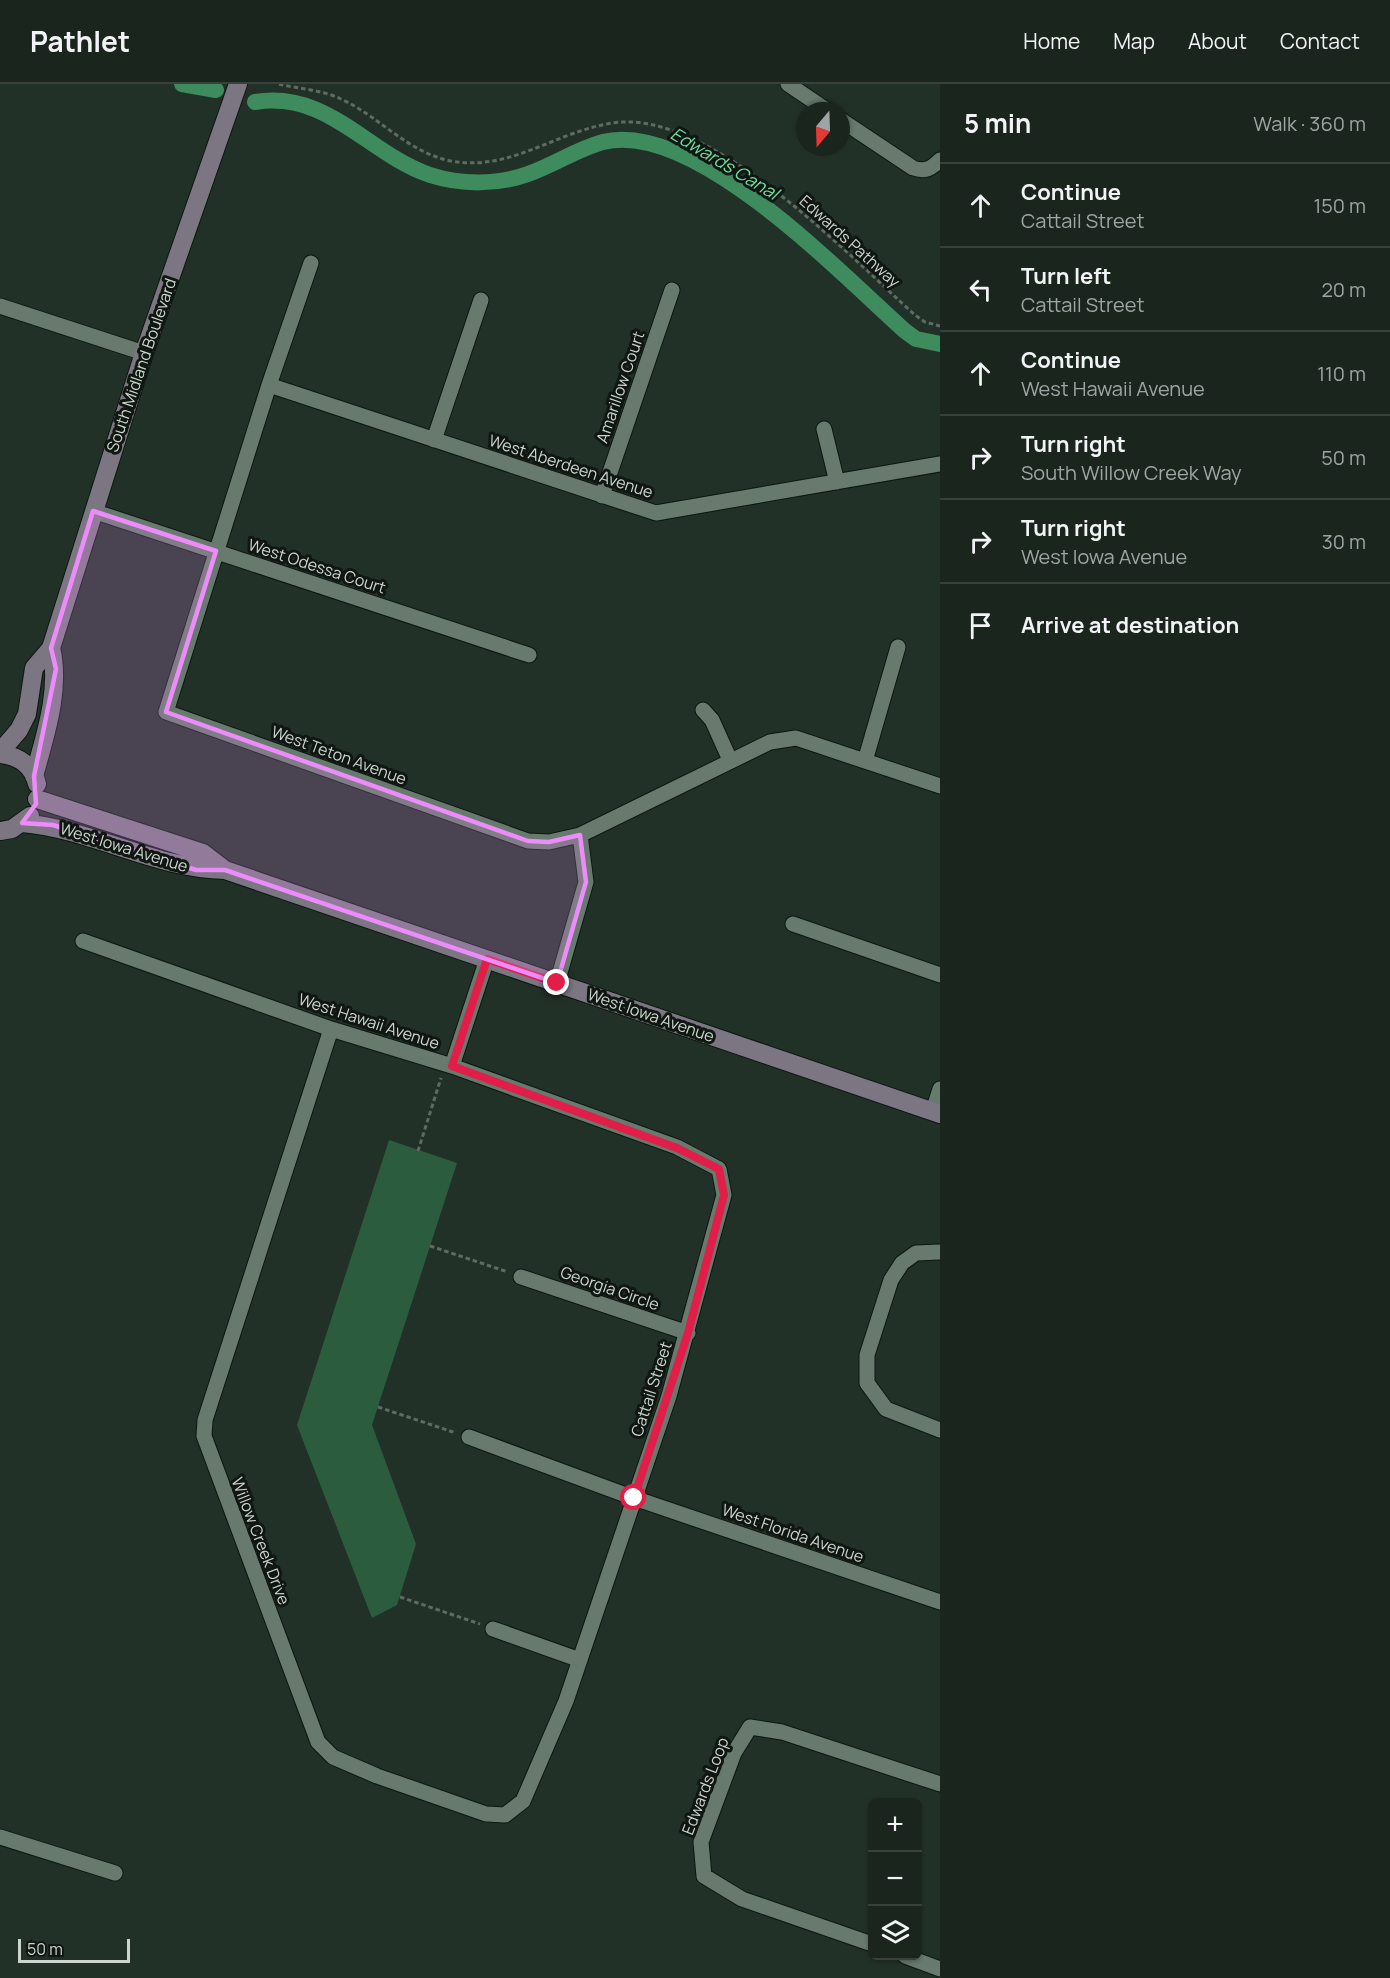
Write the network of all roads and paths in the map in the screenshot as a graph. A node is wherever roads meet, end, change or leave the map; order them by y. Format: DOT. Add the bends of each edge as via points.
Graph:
graph roads {
  1 [pos="238,84"];
  2 [pos="279,84"];
  3 [pos="788,84"];
  4 [pos="815,102"];
  5 [pos="850,126"];
  6 [pos="940,160"];
  7 [pos="311,263"];
  8 [pos="672,290"];
  9 [pos="481,300"];
  10 [pos="0,306"];
  11 [pos="940,326"];
  12 [pos="144,353"];
  13 [pos="269,385"];
  14 [pos="824,429"];
  15 [pos="434,441"];
  16 [pos="940,464"];
  17 [pos="837,482"];
  18 [pos="602,496"];
  19 [pos="93,511"];
  20 [pos="216,551"];
  21 [pos="898,647"];
  22 [pos="51,648"];
  23 [pos="529,656"];
  24 [pos="703,710"];
  25 [pos="0,753"];
  26 [pos="730,760"];
  27 [pos="865,761"];
  28 [pos="34,776"];
  29 [pos="940,786"];
  30 [pos="37,799"];
  31 [pos="22,823"];
  32 [pos="1,831"];
  33 [pos="580,835"];
  34 [pos="225,870"];
  35 [pos="793,924"];
  36 [pos="83,941"];
  37 [pos="487,959"];
  38 [pos="940,975"];
  39 [pos="557,983"];
  40 [pos="331,1029"];
  41 [pos="449,1065"];
  42 [pos="940,1089"];
  43 [pos="936,1113"];
  44 [pos="677,1148"];
  45 [pos="418,1151"];
  46 [pos="430,1246"];
  47 [pos="940,1252"];
  48 [pos="521,1276"];
  49 [pos="688,1333"];
  50 [pos="378,1407"];
  51 [pos="940,1430"];
  52 [pos="469,1437"];
  53 [pos="634,1498"];
  54 [pos="400,1597"];
  55 [pos="940,1602"];
  56 [pos="493,1629"];
  57 [pos="580,1660"];
  58 [pos="566,1701"];
  59 [pos="940,1784"];
  60 [pos="0,1837"];
  61 [pos="115,1873"];
  62 [pos="868,1942"];
  63 [pos="914,1960"];
  64 [pos="940,1971"];
  65 [pos="938,1978"];
  1 -- 12 [label="street, South Midland Boulevard"];
  2 -- 11 [label="path, Edwards Pathway" via="341,98 411,146 453,161 502,161 611,123 651,123 672,130 767,185 915,315"];
  3 -- 4 [label="street"];
  5 -- 6 [label="street" via="912,168 922,171"];
  7 -- 13 [label="street, West Teton Avenue"];
  8 -- 18 [label="street, Amarillow Court"];
  9 -- 15 [label="street"];
  10 -- 12 [label="street"];
  12 -- 19 [label="street, South Midland Boulevard"];
  13 -- 15 [label="street, West Aberdeen Avenue"];
  13 -- 20 [label="street, West Teton Avenue"];
  14 -- 17 [label="street"];
  15 -- 18 [label="street, West Aberdeen Avenue"];
  16 -- 17 [label="street, West Aberdeen Avenue"];
  17 -- 18 [label="street, West Aberdeen Avenue" via="656,513"];
  19 -- 20 [label="street, West Odessa Court"];
  19 -- 22 [label="street, South Midland Boulevard"];
  20 -- 23 [label="street, West Odessa Court"];
  20 -- 33 [label="street, West Teton Avenue" via="165,712 528,841 549,842"];
  21 -- 27 [label="street"];
  22 -- 25 [label="street, South Midland Boulevard" via="34,668 27,714"];
  22 -- 28 [label="street, South Midland Boulevard" via="56,669"];
  24 -- 26 [label="street" via="712,720"];
  25 -- 28 [label="street" via="22,761"];
  26 -- 27 [label="street, West Teton Avenue" via="770,742 796,738"];
  26 -- 33 [label="street, West Teton Avenue"];
  27 -- 29 [label="street, West Teton Avenue"];
  28 -- 30 [label="street"];
  30 -- 31 [label="street"];
  30 -- 34 [label="street, West Iowa Avenue" via="203,853"];
  31 -- 32 [label="street"];
  31 -- 34 [label="street, West Iowa Avenue" via="57,827 196,870"];
  33 -- 39 [label="street" via="586,882"];
  34 -- 37 [label="street, West Iowa Avenue"];
  35 -- 38 [label="street"];
  36 -- 40 [label="street, West Hawaii Avenue"];
  37 -- 39 [label="street, West Iowa Avenue"];
  37 -- 41 [label="street"];
  39 -- 43 [label="street, West Iowa Avenue"];
  40 -- 41 [label="street, West Hawaii Avenue"];
  40 -- 58 [label="street, Willow Creek Drive" via="205,1420 204,1436 215,1469 318,1742 333,1757 486,1814 506,1815 524,1801"];
  41 -- 44 [label="street, West Hawaii Avenue"];
  41 -- 45 [label="path"];
  42 -- 43 [label="street"];
  44 -- 49 [label="street, Cattail Street" via="719,1169 724,1195"];
  46 -- 48 [label="path"];
  47 -- 51 [label="street" via="916,1253 902,1263 891,1280 867,1355 867,1383 886,1409"];
  48 -- 49 [label="street, Georgia Circle"];
  49 -- 53 [label="street, Cattail Street"];
  50 -- 52 [label="path"];
  52 -- 53 [label="street, West Florida Avenue"];
  53 -- 55 [label="street, West Florida Avenue"];
  53 -- 57 [label="street, Cattail Street"];
  54 -- 56 [label="path"];
  56 -- 57 [label="street"];
  57 -- 58 [label="street, Cattail Street"];
  59 -- 62 [label="street, Edwards Loop" via="782,1732 750,1727 734,1754 700,1842 704,1876 742,1899"];
  60 -- 61 [label="street"];
  63 -- 64 [label="street"];
  64 -- 65 [label="street"];
}
